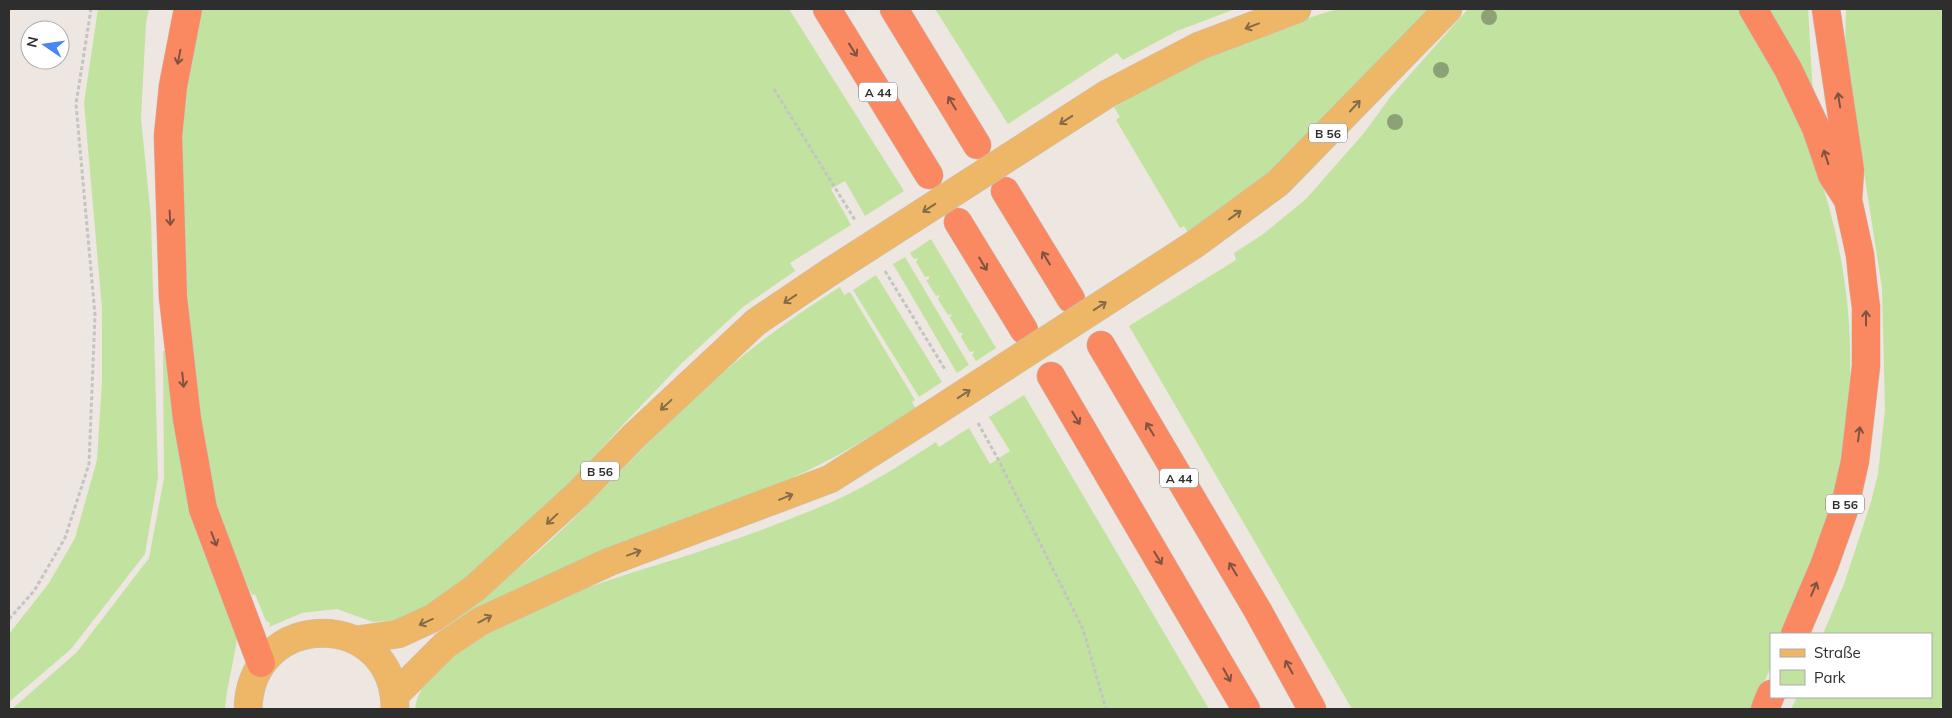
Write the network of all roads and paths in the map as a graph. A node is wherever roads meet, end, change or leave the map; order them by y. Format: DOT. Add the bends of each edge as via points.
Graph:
graph roads {
  1 [pos="91,9"];
  2 [pos="188,9"];
  3 [pos="827,9"];
  4 [pos="894,9"];
  5 [pos="1297,9"];
  6 [pos="1448,9"];
  7 [pos="1753,9"];
  8 [pos="1826,9"];
  9 [pos="774,89"];
  10 [pos="977,145"];
  11 [pos="929,175"];
  12 [pos="1005,191"];
  13 [pos="1848,200"];
  14 [pos="856,222"];
  15 [pos="958,222"];
  16 [pos="884,269"];
  17 [pos="1071,299"];
  18 [pos="1024,330"];
  19 [pos="1101,345"];
  20 [pos="1051,376"];
  21 [pos="950,378"];
  22 [pos="978,422"];
  23 [pos="9,619"];
  24 [pos="1795,633"];
  25 [pos="356,640"];
  26 [pos="262,663"];
  27 [pos="1770,696"];
  28 [pos="395,702"];
  29 [pos="248,709"];
  30 [pos="1106,709"];
  31 [pos="1246,709"];
  32 [pos="1312,709"];
  33 [pos="1765,709"];
  1 -- 23 [label="path" via="76,104 95,314 89,464 65,538 34,591"];
  2 -- 26 [label="highway, one-way" via="173,86 168,136 173,297 185,400 203,509"];
  3 -- 11 [label="highway, A 44, one-way"];
  10 -- 4 [label="highway, one-way"];
  5 -- 25 [label="main road, B 56, one-way, bridge" via="1199,46 1107,94 830,272 756,322 634,436 578,494 475,588 433,618 398,634"];
  28 -- 6 [label="main road, B 56, one-way, bridge" via="445,644 481,621 608,562 830,479 1195,244 1278,183"];
  13 -- 7 [label="highway, one-way" via="1832,175 1816,128 1788,69"];
  13 -- 8 [label="highway, B 56, one-way" via="1850,170"];
  9 -- 14 [label="path"];
  17 -- 12 [label="highway, one-way"];
  24 -- 13 [label="highway, B 56, one-way" via="1844,510 1861,416 1866,366 1866,307 1860,255"];
  15 -- 18 [label="highway, one-way"];
  16 -- 21 [label="path"];
  32 -- 19 [label="highway, A 44, one-way"];
  20 -- 31 [label="highway, one-way"];
  22 -- 30 [label="path" via="1083,629"];
  25 -- 26 [label="main road, B 56" via="331,633 303,634 278,647"];
  25 -- 28 [label="main road, B 56" via="378,657 391,680"];
  26 -- 29 [label="main road, B 56" via="251,683"];
  27 -- 33 [label="highway"];
}
